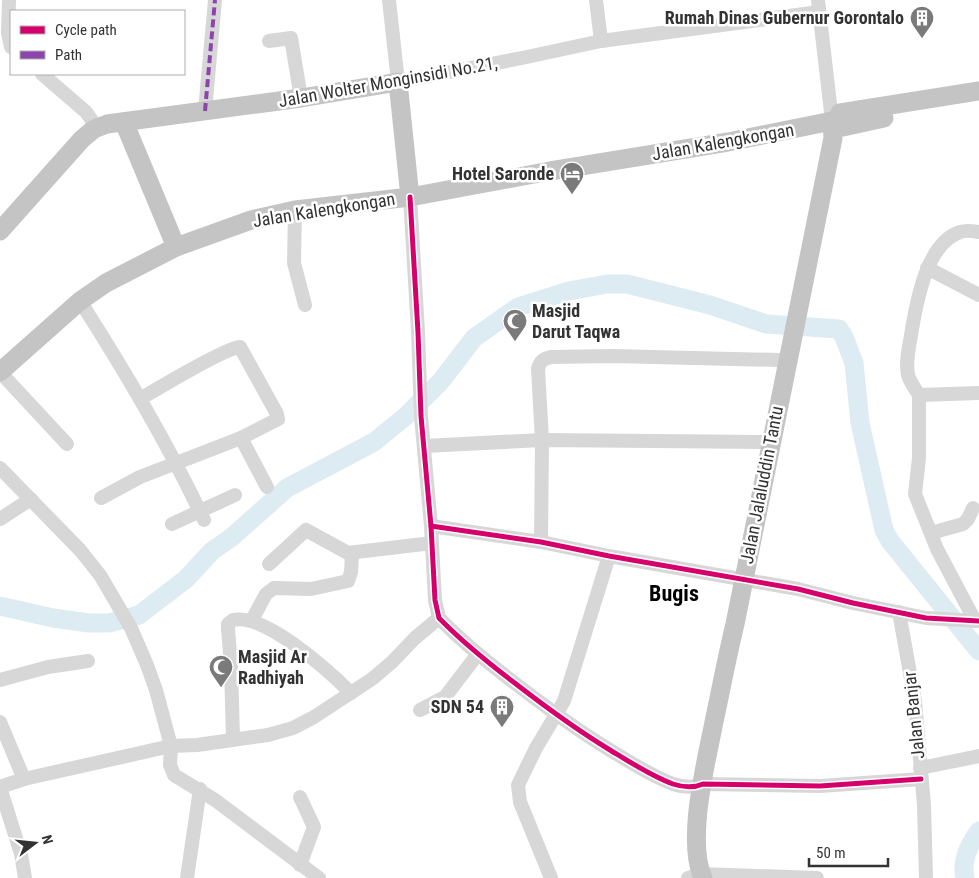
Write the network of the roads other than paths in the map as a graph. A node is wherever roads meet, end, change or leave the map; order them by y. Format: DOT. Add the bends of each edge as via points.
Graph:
graph roads {
  1 [pos="10,0"];
  2 [pos="215,0"];
  3 [pos="389,0"];
  4 [pos="596,0"];
  5 [pos="818,6"];
  6 [pos="269,41"];
  7 [pos="601,41"];
  8 [pos="10,42"];
  9 [pos="43,75"];
  10 [pos="398,82"];
  11 [pos="979,91"];
  12 [pos="301,98"];
  13 [pos="979,102"];
  14 [pos="205,111"];
  15 [pos="838,120"];
  16 [pos="124,122"];
  17 [pos="94,129"];
  18 [pos="410,197"];
  19 [pos="295,210"];
  20 [pos="0,231"];
  21 [pos="979,232"];
  22 [pos="176,247"];
  23 [pos="927,268"];
  24 [pos="979,295"];
  25 [pos="80,300"];
  26 [pos="305,305"];
  27 [pos="784,353"];
  28 [pos="0,372"];
  29 [pos="979,393"];
  30 [pos="919,395"];
  31 [pos="140,399"];
  32 [pos="240,438"];
  33 [pos="542,440"];
  34 [pos="771,442"];
  35 [pos="67,444"];
  36 [pos="424,446"];
  37 [pos="176,464"];
  38 [pos="0,468"];
  39 [pos="267,488"];
  40 [pos="235,495"];
  41 [pos="101,498"];
  42 [pos="31,499"];
  43 [pos="973,508"];
  44 [pos="202,516"];
  45 [pos="0,520"];
  46 [pos="172,524"];
  47 [pos="431,526"];
  48 [pos="931,533"];
  49 [pos="542,542"];
  50 [pos="432,543"];
  51 [pos="352,554"];
  52 [pos="609,556"];
  53 [pos="269,564"];
  54 [pos="744,579"];
  55 [pos="900,612"];
  56 [pos="439,618"];
  57 [pos="252,620"];
  58 [pos="975,621"];
  59 [pos="477,655"];
  60 [pos="88,661"];
  61 [pos="0,680"];
  62 [pos="351,693"];
  63 [pos="420,710"];
  64 [pos="556,716"];
  65 [pos="1,725"];
  66 [pos="233,739"];
  67 [pos="171,746"];
  68 [pos="979,756"];
  69 [pos="920,774"];
  70 [pos="24,779"];
  71 [pos="703,784"];
  72 [pos="0,787"];
  73 [pos="200,790"];
  74 [pos="300,797"];
  75 [pos="300,865"];
  76 [pos="314,877"];
  77 [pos="697,877"];
  78 [pos="24,878"];
  79 [pos="188,878"];
  80 [pos="551,878"];
  81 [pos="817,878"];
  82 [pos="926,878"];
  1 -- 8 [label="street"];
  2 -- 14 [label="street"];
  3 -- 10 [label="street"];
  4 -- 7 [label="street"];
  5 -- 7 [label="street, Jalan Wolter Monginsidi No.21,"];
  5 -- 15 [label="street"];
  6 -- 12 [label="street" via="291,38"];
  7 -- 10 [label="street, Jalan Wolter Monginsidi No.21,"];
  9 -- 17 [label="street" via="86,112"];
  10 -- 12 [label="highway, Jalan Wolter Monginsidi No.21,"];
  10 -- 18 [label="highway"];
  11 -- 15 [label="highway"];
  12 -- 14 [label="highway, Jalan Wolter Monginsidi No.21,"];
  13 -- 15 [label="highway"];
  14 -- 16 [label="highway, Jalan Wolter Monginsidi No.21,"];
  15 -- 18 [label="highway, Jalan Kalengkongan"];
  15 -- 27 [label="highway, Jalan Jalaluddin Tantu" via="796,319"];
  16 -- 17 [label="highway, Jalan Wolter Monginsidi No.21,"];
  16 -- 22 [label="highway"];
  17 -- 20 [label="highway, Jalan Wolter Monginsidi No.21,"];
  18 -- 19 [label="highway, Jalan Kalengkongan"];
  18 -- 36 [label="street"];
  19 -- 22 [label="highway, Jalan Kalengkongan" via="235,225"];
  19 -- 26 [label="street" via="294,263"];
  21 -- 23 [label="street" via="961,232 953,236 941,245"];
  22 -- 25 [label="highway, Jalan Kalengkongan"];
  23 -- 24 [label="street"];
  23 -- 30 [label="street" via="907,357 908,378"];
  25 -- 28 [label="highway, Jalan Kalengkongan"];
  25 -- 31 [label="street"];
  27 -- 33 [label="street" via="544,358 538,369"];
  27 -- 34 [label="highway, Jalan Jalaluddin Tantu"];
  28 -- 35 [label="street"];
  29 -- 30 [label="street"];
  30 -- 48 [label="street" via="920,458 915,494"];
  31 -- 32 [label="street" via="217,356 240,347 278,418"];
  31 -- 37 [label="street"];
  32 -- 37 [label="street"];
  32 -- 39 [label="street"];
  33 -- 34 [label="street"];
  33 -- 36 [label="street"];
  33 -- 49 [label="street"];
  34 -- 54 [label="highway, Jalan Jalaluddin Tantu"];
  36 -- 47 [label="street"];
  37 -- 41 [label="street" via="140,477"];
  37 -- 44 [label="street"];
  38 -- 42 [label="street"];
  40 -- 44 [label="street"];
  42 -- 45 [label="street"];
  42 -- 67 [label="street" via="100,575 130,628 150,674"];
  43 -- 48 [label="street" via="963,524"];
  44 -- 46 [label="street"];
  47 -- 49 [label="street"];
  47 -- 50 [label="street"];
  48 -- 58 [label="street"];
  49 -- 52 [label="street"];
  50 -- 51 [label="street"];
  50 -- 56 [label="street"];
  51 -- 53 [label="street" via="306,530"];
  51 -- 57 [label="street" via="348,581 311,589 274,588 266,594"];
  52 -- 54 [label="street"];
  52 -- 64 [label="street" via="571,680"];
  54 -- 55 [label="street"];
  54 -- 71 [label="highway, Jalan Jalaluddin Tantu"];
  55 -- 58 [label="street" via="926,618"];
  55 -- 69 [label="street, Jalan Banjar" via="912,681"];
  56 -- 59 [label="street"];
  56 -- 62 [label="street" via="392,662"];
  57 -- 62 [label="street" via="310,656"];
  57 -- 66 [label="street" via="238,619 228,624"];
  59 -- 63 [label="street" via="445,697"];
  59 -- 64 [label="street"];
  60 -- 61 [label="street" via="48,667"];
  62 -- 66 [label="street" via="293,728"];
  64 -- 71 [label="street" via="675,785"];
  64 -- 80 [label="street" via="518,785 520,802"];
  65 -- 70 [label="street"];
  66 -- 67 [label="street"];
  67 -- 70 [label="street"];
  67 -- 73 [label="street" via="170,765 174,775"];
  68 -- 69 [label="street"];
  69 -- 71 [label="street" via="820,786"];
  69 -- 82 [label="street, Jalan Banjar" via="926,828"];
  70 -- 72 [label="street"];
  71 -- 77 [label="highway, Jalan Jalaluddin Tantu" via="696,835"];
  72 -- 78 [label="street" via="21,854"];
  73 -- 75 [label="street"];
  73 -- 79 [label="street"];
  74 -- 75 [label="street" via="314,827"];
  75 -- 76 [label="street"];
  77 -- 81 [label="street"];
}
